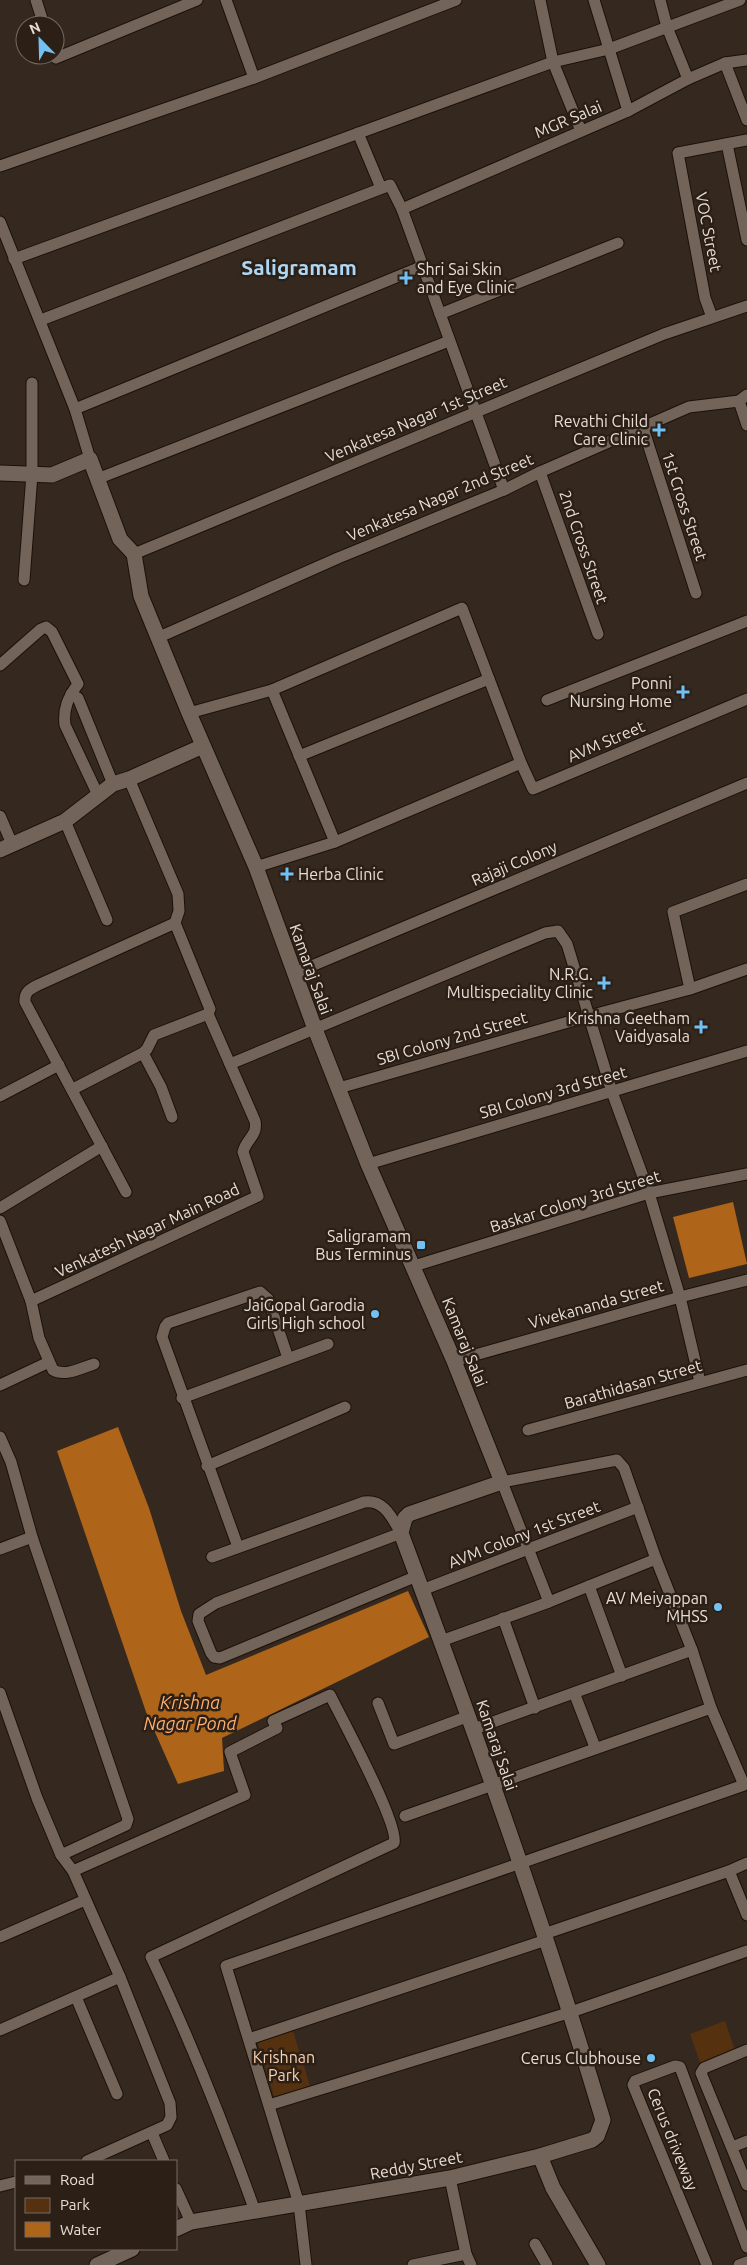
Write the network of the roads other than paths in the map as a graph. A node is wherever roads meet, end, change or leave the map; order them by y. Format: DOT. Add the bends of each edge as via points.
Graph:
graph roads {
  1 [pos="36,0"];
  2 [pos="197,0"];
  3 [pos="226,0"];
  4 [pos="456,0"];
  5 [pos="540,0"];
  6 [pos="594,0"];
  7 [pos="660,0"];
  8 [pos="740,0"];
  9 [pos="41,15"];
  10 [pos="667,27"];
  11 [pos="609,49"];
  12 [pos="65,52"];
  13 [pos="747,60"];
  14 [pos="553,62"];
  15 [pos="725,63"];
  16 [pos="254,78"];
  17 [pos="688,79"];
  18 [pos="628,110"];
  19 [pos="747,120"];
  20 [pos="581,131"];
  21 [pos="358,133"];
  22 [pos="747,140"];
  23 [pos="727,144"];
  24 [pos="0,166"];
  25 [pos="381,188"];
  26 [pos="402,209"];
  27 [pos="0,222"];
  28 [pos="747,240"];
  29 [pos="618,243"];
  30 [pos="14,259"];
  31 [pos="423,266"];
  32 [pos="747,306"];
  33 [pos="440,314"];
  34 [pos="712,317"];
  35 [pos="41,320"];
  36 [pos="449,341"];
  37 [pos="32,383"];
  38 [pos="743,398"];
  39 [pos="75,409"];
  40 [pos="476,412"];
  41 [pos="747,425"];
  42 [pos="643,428"];
  43 [pos="90,459"];
  44 [pos="540,472"];
  45 [pos="0,473"];
  46 [pos="32,474"];
  47 [pos="97,479"];
  48 [pos="504,490"];
  49 [pos="134,554"];
  50 [pos="24,580"];
  51 [pos="696,594"];
  52 [pos="747,621"];
  53 [pos="598,634"];
  54 [pos="158,638"];
  55 [pos="0,664"];
  56 [pos="489,679"];
  57 [pos="272,690"];
  58 [pos="70,694"];
  59 [pos="747,699"];
  60 [pos="547,700"];
  61 [pos="189,714"];
  62 [pos="203,746"];
  63 [pos="299,756"];
  64 [pos="520,763"];
  65 [pos="129,779"];
  66 [pos="113,784"];
  67 [pos="747,784"];
  68 [pos="98,794"];
  69 [pos="0,816"];
  70 [pos="65,821"];
  71 [pos="334,842"];
  72 [pos="6,847"];
  73 [pos="256,867"];
  74 [pos="747,884"];
  75 [pos="107,920"];
  76 [pos="175,923"];
  77 [pos="747,969"];
  78 [pos="294,973"];
  79 [pos="690,989"];
  80 [pos="208,1014"];
  81 [pos="589,1016"];
  82 [pos="315,1029"];
  83 [pos="747,1051"];
  84 [pos="143,1052"];
  85 [pos="230,1064"];
  86 [pos="59,1065"];
  87 [pos="340,1088"];
  88 [pos="72,1089"];
  89 [pos="612,1092"];
  90 [pos="0,1096"];
  91 [pos="172,1117"];
  92 [pos="102,1146"];
  93 [pos="368,1164"];
  94 [pos="747,1174"];
  95 [pos="126,1192"];
  96 [pos="649,1193"];
  97 [pos="0,1208"];
  98 [pos="0,1221"];
  99 [pos="414,1266"];
  100 [pos="747,1280"];
  101 [pos="680,1297"];
  102 [pos="31,1301"];
  103 [pos="328,1344"];
  104 [pos="288,1358"];
  105 [pos="454,1361"];
  106 [pos="49,1362"];
  107 [pos="94,1364"];
  108 [pos="747,1370"];
  109 [pos="700,1382"];
  110 [pos="0,1385"];
  111 [pos="182,1398"];
  112 [pos="345,1407"];
  113 [pos="528,1430"];
  114 [pos="0,1437"];
  115 [pos="207,1466"];
  116 [pos="502,1482"];
  117 [pos="638,1507"];
  118 [pos="397,1535"];
  119 [pos="32,1538"];
  120 [pos="238,1547"];
  121 [pos="0,1549"];
  122 [pos="530,1550"];
  123 [pos="212,1557"];
  124 [pos="656,1559"];
  125 [pos="416,1582"];
  126 [pos="589,1586"];
  127 [pos="549,1602"];
  128 [pos="503,1618"];
  129 [pos="441,1641"];
  130 [pos="692,1650"];
  131 [pos="622,1676"];
  132 [pos="0,1693"];
  133 [pos="575,1695"];
  134 [pos="378,1703"];
  135 [pos="535,1708"];
  136 [pos="711,1708"];
  137 [pos="472,1723"];
  138 [pos="595,1747"];
  139 [pos="493,1784"];
  140 [pos="405,1816"];
  141 [pos="61,1855"];
  142 [pos="747,1863"];
  143 [pos="520,1864"];
  144 [pos="729,1871"];
  145 [pos="73,1872"];
  146 [pos="85,1900"];
  147 [pos="747,1915"];
  148 [pos="0,1936"];
  149 [pos="545,1937"];
  150 [pos="747,1951"];
  151 [pos="120,1978"];
  152 [pos="76,1997"];
  153 [pos="571,2012"];
  154 [pos="0,2030"];
  155 [pos="250,2039"];
  156 [pos="747,2050"];
  157 [pos="117,2094"];
  158 [pos="269,2105"];
  159 [pos="152,2133"];
  160 [pos="747,2141"];
  161 [pos="732,2147"];
  162 [pos="540,2156"];
  163 [pos="89,2160"];
  164 [pos="164,2160"];
  165 [pos="450,2178"];
  166 [pos="15,2182"];
  167 [pos="747,2185"];
  168 [pos="0,2186"];
  169 [pos="178,2193"];
  170 [pos="299,2204"];
  171 [pos="254,2211"];
  172 [pos="191,2222"];
  173 [pos="178,2228"];
  174 [pos="535,2244"];
  175 [pos="747,2247"];
  176 [pos="130,2250"];
  177 [pos="466,2254"];
  178 [pos="747,2262"];
  179 [pos="97,2265"];
  180 [pos="306,2265"];
  181 [pos="413,2265"];
  182 [pos="471,2265"];
  183 [pos="547,2265"];
  184 [pos="598,2265"];
  185 [pos="707,2265"];
  186 [pos="738,2265"];
  1 -- 9 [label="street"];
  2 -- 12 [label="street"];
  3 -- 16 [label="street"];
  4 -- 16 [label="street"];
  5 -- 14 [label="street"];
  6 -- 11 [label="street"];
  7 -- 10 [label="street"];
  8 -- 10 [label="street"];
  10 -- 11 [label="street"];
  10 -- 17 [label="street"];
  11 -- 14 [label="street"];
  11 -- 18 [label="street"];
  13 -- 15 [label="street, MGR Salai"];
  14 -- 20 [label="street"];
  14 -- 21 [label="street"];
  15 -- 17 [label="street, MGR Salai"];
  15 -- 19 [label="street"];
  16 -- 24 [label="street"];
  17 -- 18 [label="street, MGR Salai"];
  18 -- 20 [label="street, MGR Salai"];
  20 -- 26 [label="street, MGR Salai"];
  21 -- 25 [label="street"];
  21 -- 30 [label="street"];
  22 -- 23 [label="street"];
  23 -- 28 [label="street"];
  23 -- 34 [label="street, VOC Street" via="678,153 705,298"];
  25 -- 26 [label="street" via="390,185"];
  25 -- 35 [label="street"];
  26 -- 31 [label="street"];
  27 -- 30 [label="street"];
  29 -- 33 [label="street"];
  30 -- 35 [label="street"];
  31 -- 33 [label="street"];
  31 -- 39 [label="street"];
  32 -- 34 [label="street, Venkatesa Nagar 1st Street"];
  33 -- 36 [label="street"];
  34 -- 40 [label="street, Venkatesa Nagar 1st Street"];
  35 -- 39 [label="street"];
  36 -- 40 [label="street"];
  36 -- 47 [label="street"];
  37 -- 46 [label="street"];
  38 -- 41 [label="street"];
  38 -- 42 [label="street, Venkatesa Nagar 2nd Street" via="690,407"];
  39 -- 43 [label="street"];
  40 -- 48 [label="street"];
  40 -- 49 [label="street, Venkatesa Nagar 1st Street"];
  42 -- 44 [label="street, Venkatesa Nagar 2nd Street"];
  42 -- 51 [label="street, 1st Cross Street"];
  43 -- 46 [label="street" via="52,475"];
  43 -- 47 [label="street, Kamaraj Salai"];
  44 -- 48 [label="street, Venkatesa Nagar 2nd Street"];
  44 -- 53 [label="street, 2nd Cross Street"];
  45 -- 46 [label="street"];
  46 -- 50 [label="street"];
  47 -- 49 [label="street, Kamaraj Salai" via="120,539"];
  48 -- 54 [label="street, Venkatesa Nagar 2nd Street" via="338,558"];
  49 -- 54 [label="street, Kamaraj Salai" via="141,596"];
  52 -- 60 [label="street"];
  54 -- 61 [label="street, Kamaraj Salai"];
  55 -- 58 [label="street" via="46,627 52,632 78,684"];
  56 -- 57 [label="street" via="462,608"];
  56 -- 63 [label="street"];
  56 -- 64 [label="street"];
  57 -- 61 [label="street"];
  57 -- 63 [label="street"];
  58 -- 66 [label="street" via="78,698"];
  58 -- 68 [label="street" via="64,714 65,725"];
  59 -- 64 [label="street, AVM Street" via="533,789"];
  61 -- 62 [label="street, Kamaraj Salai"];
  62 -- 65 [label="street"];
  62 -- 73 [label="street, Kamaraj Salai"];
  63 -- 71 [label="street"];
  64 -- 71 [label="street"];
  65 -- 66 [label="street"];
  65 -- 76 [label="street" via="178,894 179,911"];
  66 -- 68 [label="street"];
  67 -- 78 [label="street, Rajaji Colony"];
  68 -- 70 [label="street"];
  69 -- 72 [label="street"];
  70 -- 72 [label="street"];
  70 -- 75 [label="street"];
  71 -- 73 [label="street"];
  73 -- 78 [label="street, Kamaraj Salai"];
  74 -- 79 [label="street" via="673,912"];
  76 -- 80 [label="street, Venkatesh Nagar Main Road" via="210,1010"];
  76 -- 86 [label="street" via="27,992 25,1002"];
  77 -- 79 [label="street, SBI Colony 2nd Street"];
  78 -- 82 [label="street, Kamaraj Salai"];
  79 -- 81 [label="street, SBI Colony 2nd Street"];
  80 -- 84 [label="street" via="154,1035 148,1049"];
  80 -- 85 [label="street, Venkatesh Nagar Main Road"];
  81 -- 82 [label="street" via="567,944 558,931 545,933"];
  81 -- 87 [label="street, SBI Colony 2nd Street"];
  81 -- 89 [label="street"];
  82 -- 85 [label="street"];
  82 -- 87 [label="street, Kamaraj Salai"];
  83 -- 89 [label="street, SBI Colony 3rd Street"];
  84 -- 88 [label="street"];
  84 -- 91 [label="street"];
  85 -- 102 [label="street, Venkatesh Nagar Main Road" via="255,1121 254,1136 243,1152 258,1196"];
  86 -- 88 [label="street"];
  86 -- 90 [label="street"];
  87 -- 93 [label="street, Kamaraj Salai"];
  88 -- 92 [label="street"];
  89 -- 93 [label="street, SBI Colony 3rd Street"];
  89 -- 96 [label="street"];
  92 -- 95 [label="street"];
  92 -- 97 [label="street"];
  93 -- 99 [label="street, Kamaraj Salai"];
  94 -- 96 [label="street, Baskar Colony 3rd Street"];
  96 -- 99 [label="street, Baskar Colony 3rd Street"];
  96 -- 101 [label="street"];
  98 -- 102 [label="street"];
  99 -- 105 [label="street, Kamaraj Salai"];
  100 -- 101 [label="street, Vivekananda Street"];
  101 -- 105 [label="street, Vivekananda Street"];
  101 -- 109 [label="street"];
  102 -- 106 [label="street" via="39,1338"];
  103 -- 104 [label="street"];
  104 -- 111 [label="street"];
  104 -- 111 [label="street" via="268,1299 260,1292 168,1324 162,1337"];
  105 -- 116 [label="street, Kamaraj Salai"];
  106 -- 107 [label="street" via="53,1370 61,1373"];
  106 -- 110 [label="street"];
  108 -- 109 [label="street, Barathidasan Street"];
  109 -- 113 [label="street, Barathidasan Street"];
  111 -- 115 [label="street"];
  112 -- 115 [label="street"];
  114 -- 119 [label="street" via="11,1462"];
  115 -- 120 [label="street"];
  116 -- 117 [label="street" via="617,1460 623,1464"];
  116 -- 118 [label="street" via="409,1514"];
  116 -- 122 [label="street"];
  117 -- 122 [label="street, AVM Colony 1st Street"];
  117 -- 124 [label="street"];
  118 -- 120 [label="street" via="389,1512 369,1501"];
  118 -- 125 [label="street, Kamaraj Salai"];
  118 -- 125 [label="street, AVM Colony 1st Street" via="216,1603 199,1614 198,1621 211,1653 220,1658"];
  119 -- 121 [label="street"];
  119 -- 141 [label="street" via="128,1819 126,1825"];
  120 -- 123 [label="street"];
  122 -- 125 [label="street, AVM Colony 1st Street"];
  122 -- 127 [label="street"];
  124 -- 126 [label="street"];
  124 -- 130 [label="street"];
  125 -- 129 [label="street, Kamaraj Salai"];
  126 -- 127 [label="street"];
  126 -- 131 [label="street"];
  127 -- 128 [label="street"];
  128 -- 129 [label="street"];
  128 -- 135 [label="street"];
  129 -- 137 [label="street, Kamaraj Salai"];
  130 -- 131 [label="street"];
  130 -- 136 [label="street"];
  131 -- 133 [label="street"];
  132 -- 141 [label="street"];
  133 -- 135 [label="street"];
  133 -- 138 [label="street"];
  134 -- 137 [label="street" via="394,1744"];
  135 -- 137 [label="street"];
  136 -- 138 [label="street"];
  136 -- 143 [label="street" via="744,1785"];
  137 -- 139 [label="street, Kamaraj Salai"];
  138 -- 139 [label="street"];
  139 -- 140 [label="street"];
  139 -- 143 [label="street, Kamaraj Salai"];
  141 -- 145 [label="street"];
  142 -- 144 [label="street"];
  143 -- 149 [label="street, Kamaraj Salai"];
  143 -- 155 [label="street" via="226,1966"];
  144 -- 147 [label="street"];
  144 -- 149 [label="street"];
  145 -- 146 [label="street"];
  145 -- 171 [label="street" via="245,1796 230,1752 277,1728 273,1721 330,1695 390,1820 396,1839 394,1843 151,1957 207,2086"];
  146 -- 148 [label="street"];
  146 -- 151 [label="street"];
  149 -- 153 [label="street, Kamaraj Salai"];
  149 -- 155 [label="street"];
  150 -- 153 [label="street"];
  151 -- 152 [label="street"];
  151 -- 159 [label="street" via="170,2103 171,2117 167,2125"];
  152 -- 154 [label="street"];
  152 -- 157 [label="street"];
  153 -- 158 [label="street"];
  153 -- 162 [label="street, Kamaraj Salai" via="603,2120 602,2128 592,2140"];
  155 -- 158 [label="street"];
  156 -- 161 [label="street" via="701,2070"];
  158 -- 170 [label="street"];
  159 -- 163 [label="street"];
  159 -- 164 [label="street"];
  160 -- 161 [label="street"];
  161 -- 167 [label="street"];
  162 -- 165 [label="street, Reddy Street"];
  162 -- 184 [label="street" via="553,2188"];
  165 -- 170 [label="street, Reddy Street"];
  165 -- 177 [label="street"];
  166 -- 168 [label="street"];
  169 -- 172 [label="street"];
  170 -- 171 [label="street, Reddy Street"];
  170 -- 180 [label="street"];
  171 -- 172 [label="street, Reddy Street"];
  172 -- 173 [label="street, Reddy Street"];
  174 -- 183 [label="street"];
  175 -- 185 [label="street, Cerus driveway" via="680,2067 635,2081 633,2085"];
  176 -- 179 [label="street"];
  177 -- 181 [label="street"];
  177 -- 182 [label="street"];
  178 -- 186 [label="street"];
}
